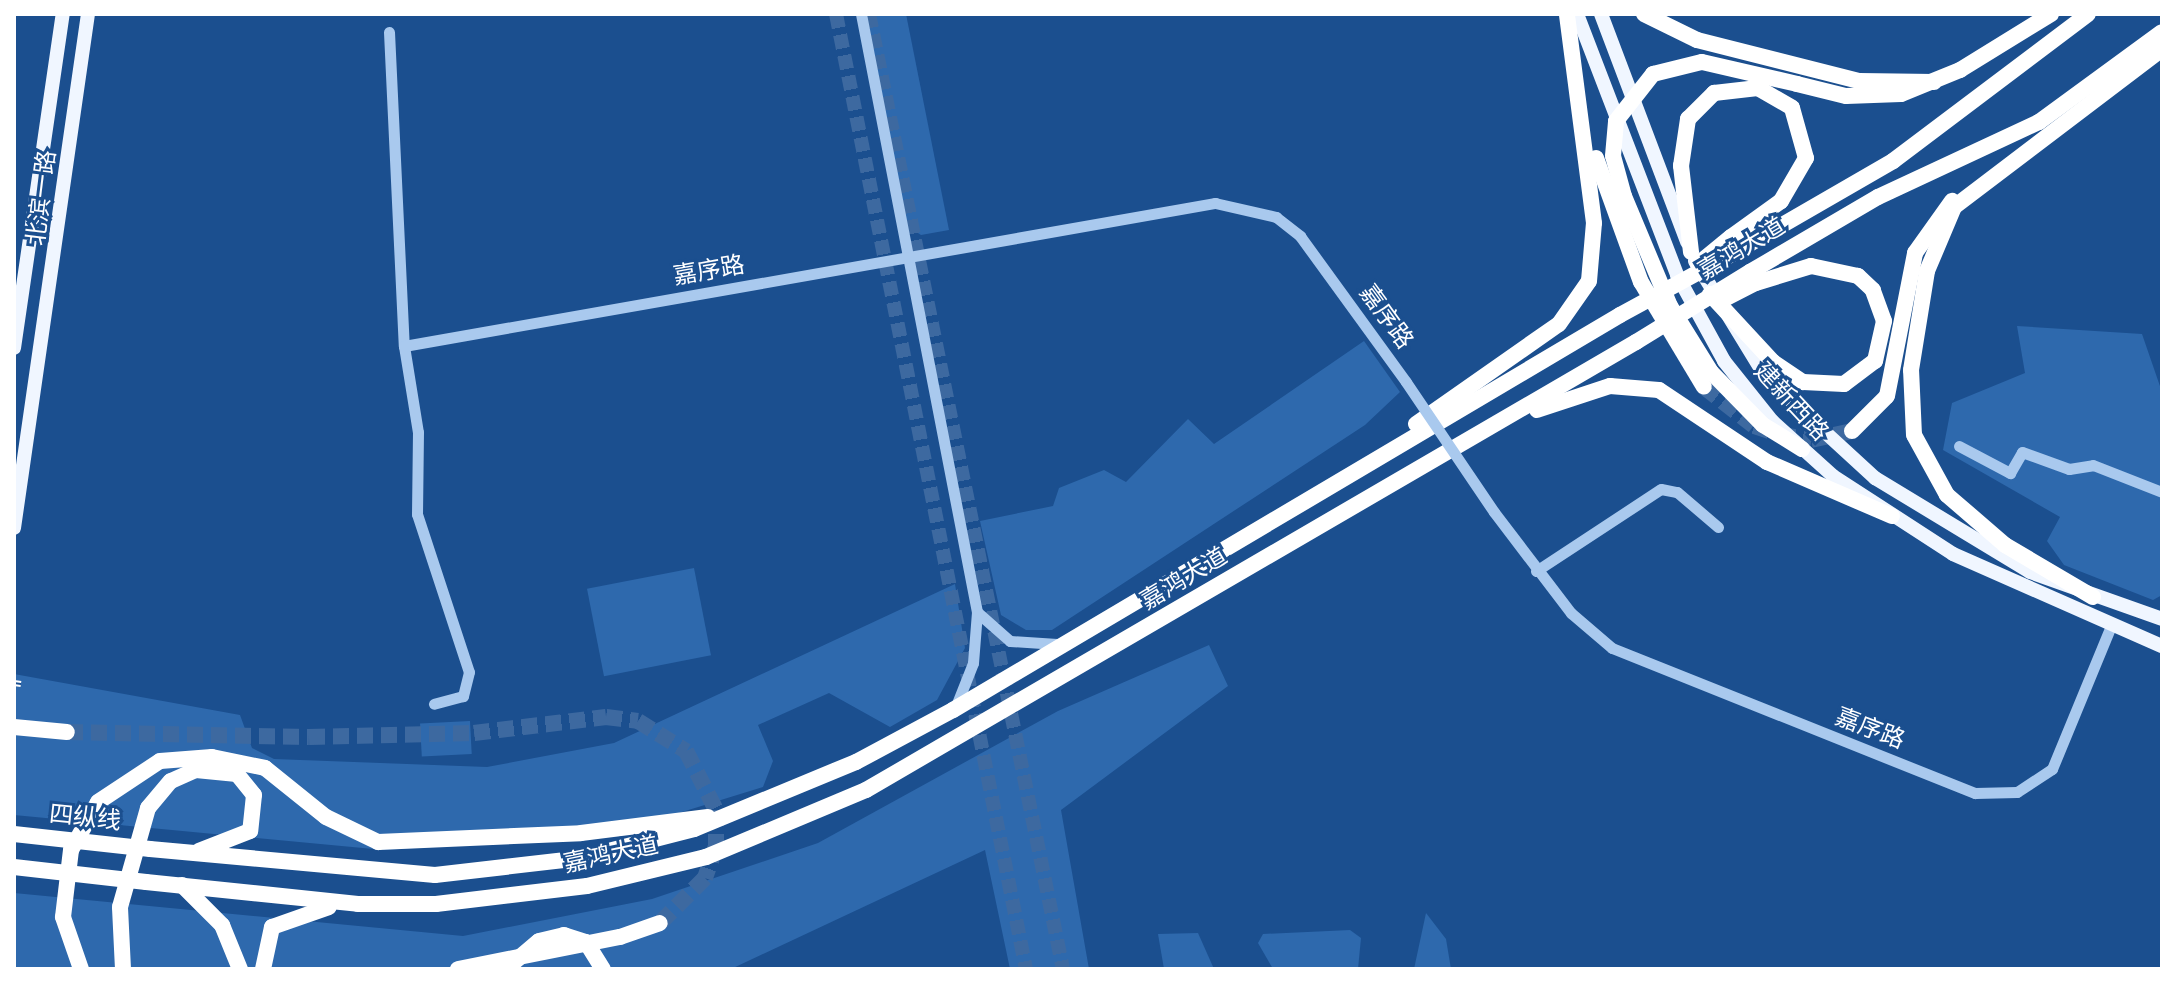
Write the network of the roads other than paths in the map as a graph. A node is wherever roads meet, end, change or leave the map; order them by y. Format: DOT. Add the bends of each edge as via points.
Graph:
graph roads {
  1 [pos="63,14"];
  2 [pos="88,14"];
  3 [pos="861,14"];
  4 [pos="1567,14"];
  5 [pos="1577,14"];
  6 [pos="1601,14"];
  7 [pos="1644,14"];
  8 [pos="2051,14"];
  9 [pos="2088,14"];
  10 [pos="389,32"];
  11 [pos="2162,32"];
  12 [pos="2162,49"];
  13 [pos="1577,58"];
  14 [pos="1934,82"];
  15 [pos="1978,182"];
  16 [pos="1735,243"];
  17 [pos="1691,252"];
  18 [pos="906,259"];
  19 [pos="1753,277"];
  20 [pos="1710,294"];
  21 [pos="404,346"];
  22 [pos="14,348"];
  23 [pos="1704,387"];
  24 [pos="1852,431"];
  25 [pos="1477,436"];
  26 [pos="1959,446"];
  27 [pos="1802,449"];
  28 [pos="1364,465"];
  29 [pos="2162,492"];
  30 [pos="1892,516"];
  31 [pos="1718,527"];
  32 [pos="14,528"];
  33 [pos="1536,571"];
  34 [pos="2093,597"];
  35 [pos="977,612"];
  36 [pos="2162,619"];
  37 [pos="2111,626"];
  38 [pos="1070,642"];
  39 [pos="2162,649"];
  40 [pos="434,704"];
  41 [pos="953,710"];
  42 [pos="14,727"];
  43 [pos="14,737"];
  44 [pos="737,813"];
  45 [pos="14,834"];
  46 [pos="150,849"];
  47 [pos="191,854"];
  48 [pos="14,867"];
  49 [pos="182,885"];
  50 [pos="358,904"];
  51 [pos="660,923"];
  52 [pos="577,948"];
  53 [pos="262,962"];
  54 [pos="81,969"];
  55 [pos="123,969"];
  56 [pos="240,969"];
  57 [pos="458,969"];
  58 [pos="508,969"];
  59 [pos="603,969"];
  1 -- 22 [label="main road, 北滨一路"];
  2 -- 32 [label="main road, 北滨一路"];
  3 -- 18 [label="street"];
  4 -- 13 [label="highway"];
  5 -- 27 [label="main road, 建新西路" via="1691,304 1732,371"];
  6 -- 17 [label="main road, 建新西路"];
  7 -- 14 [label="highway" via="1697,40 1859,81"];
  8 -- 14 [label="highway"];
  9 -- 16 [label="highway, 嘉鸿大道" via="1893,161"];
  10 -- 21 [label="street"];
  11 -- 19 [label="highway, 嘉鸿大道" via="2039,122 1878,197"];
  12 -- 15 [label="highway"];
  13 -- 23 [label="highway" via="1600,175 1629,255 1668,335"];
  13 -- 28 [label="highway" via="1595,244 1582,299 1546,335 1458,390"];
  14 -- 27 [label="highway, bridge" via="1878,98 1702,62 1653,74 1616,121 1613,156 1624,196 1697,352 1743,407"];
  15 -- 24 [label="highway" via="1942,209 1920,240 1893,383 1873,417"];
  15 -- 34 [label="highway" via="1948,216 1927,271 1909,388 1914,435 1955,505 2005,545"];
  16 -- 17 [label="highway" via="1781,201 1806,158 1792,108 1758,88 1714,93 1688,119 1681,166"];
  16 -- 28 [label="highway, 嘉鸿大道, bridge" via="1668,288"];
  17 -- 20 [label="main road, 建新西路"];
  18 -- 21 [label="street, 嘉序路"];
  18 -- 33 [label="street, 嘉序路, bridge" via="1183,205 1248,207 1300,236"];
  18 -- 35 [label="street"];
  19 -- 20 [label="highway" via="1811,266 1858,276 1873,290 1884,321 1875,361 1844,384 1803,382 1773,362"];
  19 -- 25 [label="highway, 嘉鸿大道, bridge"];
  20 -- 34 [label="main road, 建新西路" via="1775,389 1844,454 1973,542"];
  21 -- 40 [label="street" via="418,432 417,514 469,672 463,696"];
  25 -- 30 [label="highway" via="1573,395 1640,385 1675,398 1767,462"];
  25 -- 50 [label="highway, 嘉鸿大道" via="1045,689 807,818 706,857 587,886 449,903"];
  26 -- 29 [label="street" via="2010,473 2022,452 2069,469 2093,465"];
  27 -- 30 [label="main road, 建新西路"];
  28 -- 38 [label="highway, 嘉鸿大道"];
  30 -- 37 [label="main road, 建新西路" via="2019,588"];
  31 -- 33 [label="street" via="1677,492 1661,489"];
  33 -- 37 [label="street, 嘉序路" via="1589,631 1638,662 1997,796 2036,784 2052,769"];
  34 -- 36 [label="main road, 建新西路"];
  35 -- 38 [label="street" via="1024,646"];
  35 -- 41 [label="street" via="973,663"];
  37 -- 39 [label="main road, 建新西路"];
  38 -- 41 [label="highway, 嘉鸿大道"];
  41 -- 44 [label="highway, 嘉鸿大道"];
  42 -- 43 [label="highway" via="67,732"];
  44 -- 47 [label="highway, 嘉鸿大道" via="581,858 435,875"];
  44 -- 54 [label="highway" via="581,833 378,842 326,817 265,768 212,757 160,761 98,802 71,850 63,917"];
  45 -- 46 [label="highway, 四纵线, bridge"];
  46 -- 47 [label="highway, 嘉鸿大道"];
  47 -- 55 [label="highway" via="250,831 254,795 237,774 196,770 171,781 148,808 120,907"];
  48 -- 49 [label="highway, 嘉鸿大道, bridge"];
  49 -- 50 [label="highway, 嘉鸿大道"];
  49 -- 56 [label="highway" via="222,925"];
  50 -- 53 [label="highway" via="286,916 272,927"];
  51 -- 52 [label="highway, bridge"];
  52 -- 57 [label="highway, bridge"];
  52 -- 58 [label="highway, bridge"];
  58 -- 59 [label="highway" via="539,941 564,935 586,942"];
}
